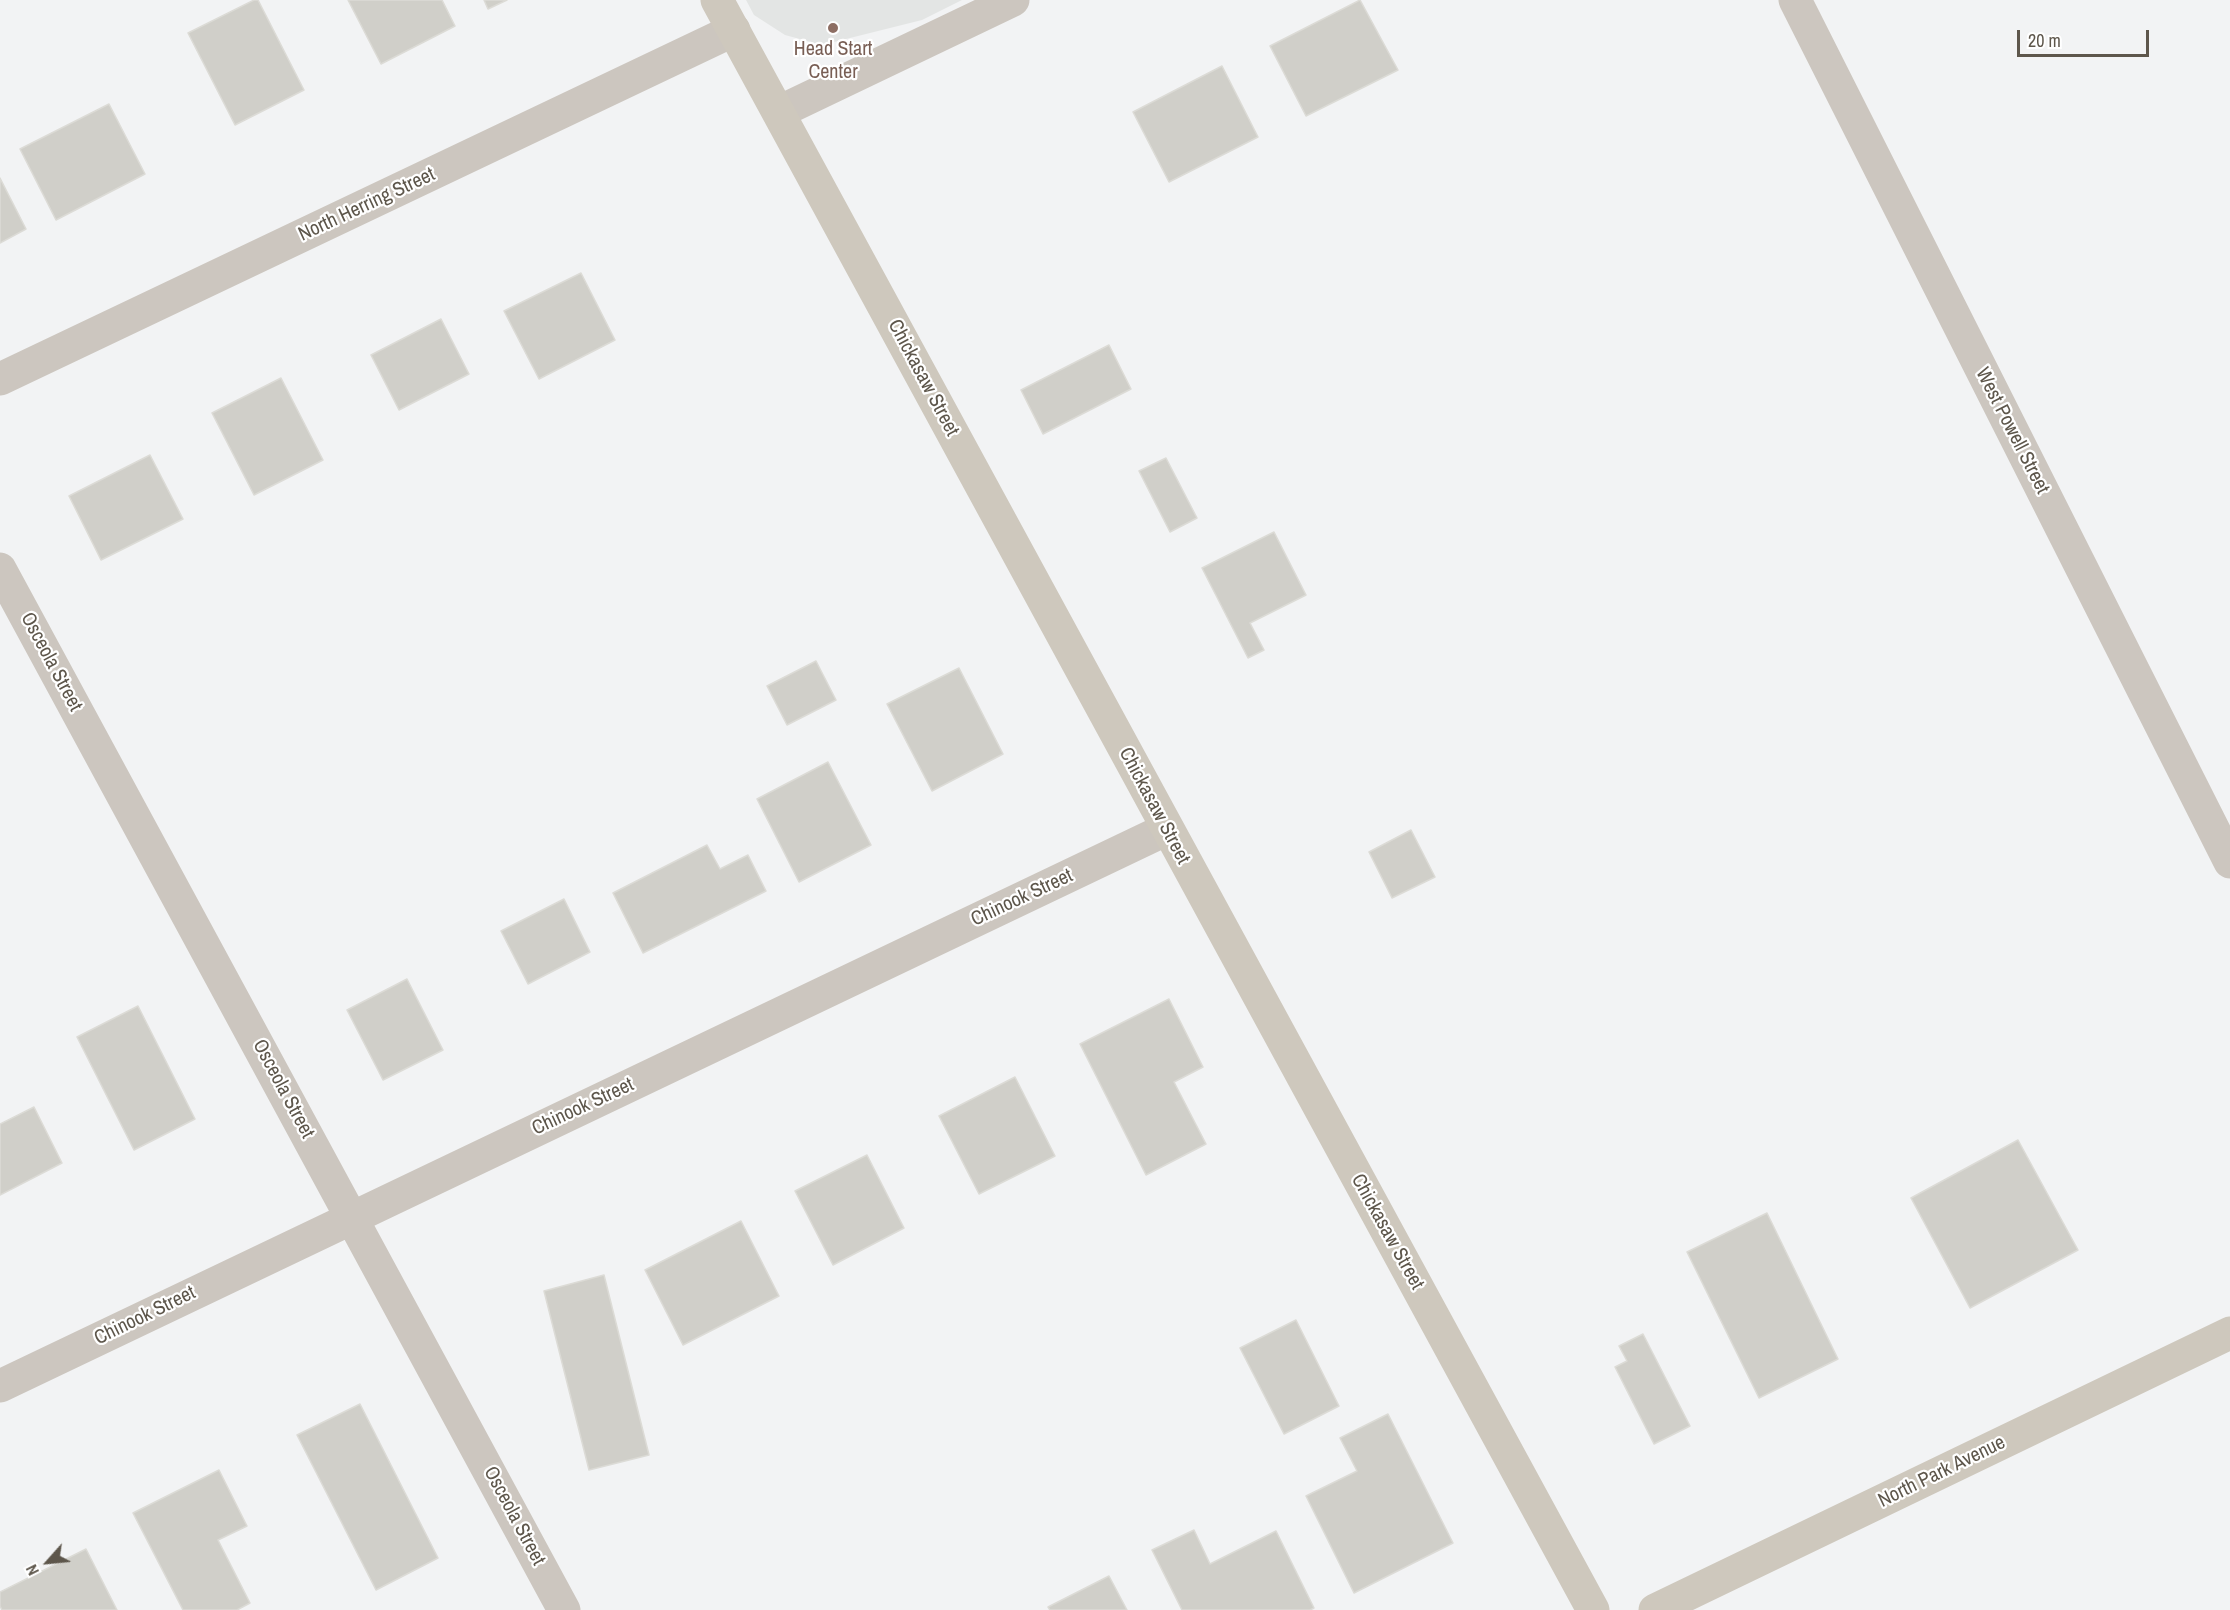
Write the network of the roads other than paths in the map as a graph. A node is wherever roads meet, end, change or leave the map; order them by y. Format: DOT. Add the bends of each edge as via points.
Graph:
graph roads {
  1 [pos="717,0"];
  2 [pos="1012,0"];
  3 [pos="1795,0"];
  4 [pos="734,30"];
  5 [pos="779,112"];
  6 [pos="0,379"];
  7 [pos="0,568"];
  8 [pos="1167,829"];
  9 [pos="2230,862"];
  10 [pos="352,1216"];
  11 [pos="2230,1333"];
  12 [pos="0,1386"];
  13 [pos="564,1610"];
  14 [pos="1593,1610"];
  15 [pos="1655,1610"];
  1 -- 4 [label="street, Chickasaw Street"];
  2 -- 5 [label="street"];
  3 -- 9 [label="street, West Powell Street"];
  4 -- 5 [label="street, Chickasaw Street"];
  4 -- 6 [label="street, North Herring Street"];
  5 -- 8 [label="street, Chickasaw Street"];
  7 -- 10 [label="street, Osceola Street"];
  8 -- 10 [label="street, Chinook Street"];
  8 -- 14 [label="street, Chickasaw Street"];
  10 -- 12 [label="street, Chinook Street"];
  10 -- 13 [label="street, Osceola Street"];
  11 -- 15 [label="street, North Park Avenue"];
}
